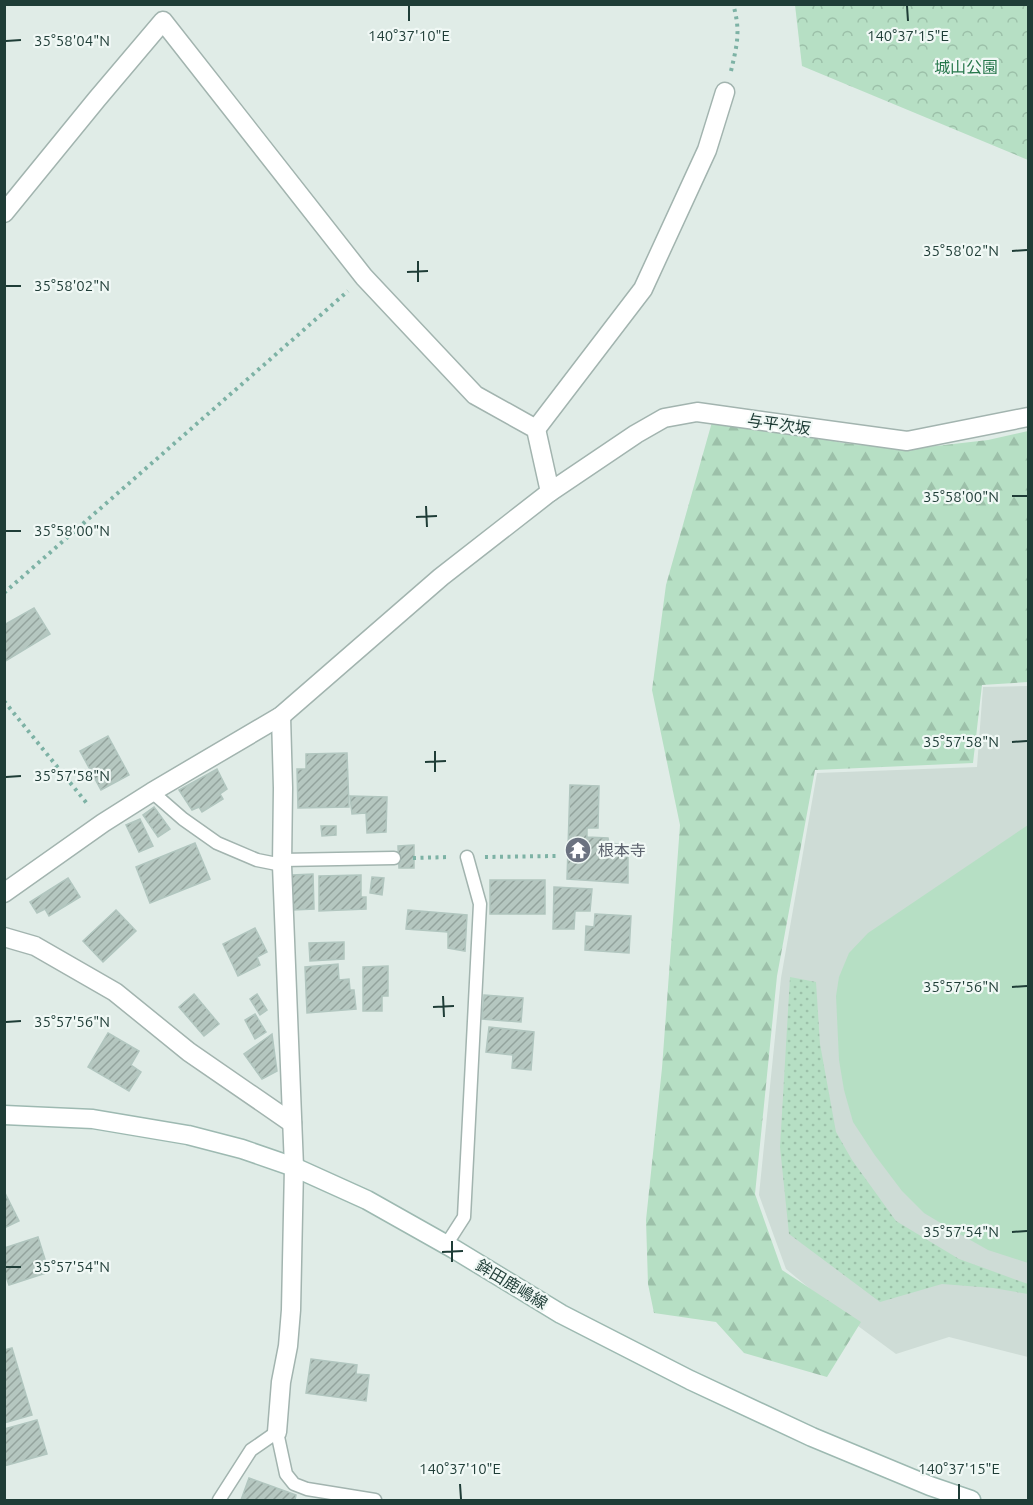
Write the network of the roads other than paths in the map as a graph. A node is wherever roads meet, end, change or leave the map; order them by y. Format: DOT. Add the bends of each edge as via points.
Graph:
graph roads {
  1 [pos="725,92"];
  2 [pos="4,213"];
  3 [pos="1029,417"];
  4 [pos="536,429"];
  5 [pos="550,492"];
  6 [pos="281,716"];
  7 [pos="152,792"];
  8 [pos="467,857"];
  9 [pos="394,858"];
  10 [pos="282,862"];
  11 [pos="4,893"];
  12 [pos="4,937"];
  13 [pos="4,1115"];
  14 [pos="292,1122"];
  15 [pos="294,1167"];
  16 [pos="446,1245"];
  17 [pos="277,1432"];
  18 [pos="219,1500"];
  19 [pos="375,1500"];
  20 [pos="971,1500"];
  1 -- 4 [label="street" via="707,150 643,289"];
  2 -- 4 [label="street" via="163,21 364,277 475,395"];
  3 -- 5 [label="street, 与平次坂" via="908,441 697,412 664,418"];
  4 -- 5 [label="street"];
  5 -- 6 [label="street, 与平次坂" via="441,577"];
  6 -- 7 [label="street, 与平次坂"];
  6 -- 10 [label="street"];
  7 -- 10 [label="lane" via="217,843 257,860"];
  7 -- 11 [label="street, 与平次坂"];
  8 -- 16 [label="lane" via="480,904 464,1217"];
  9 -- 10 [label="lane"];
  10 -- 14 [label="street"];
  12 -- 14 [label="street" via="35,946 115,992 189,1052"];
  13 -- 15 [label="street, 鉾田鹿嶋線" via="93,1119 188,1134"];
  14 -- 15 [label="street"];
  15 -- 16 [label="street, 鉾田鹿嶋線" via="367,1200"];
  15 -- 17 [label="street" via="291,1310"];
  16 -- 20 [label="street, 鉾田鹿嶋線" via="561,1314 690,1380 812,1437"];
  17 -- 18 [label="lane" via="251,1450"];
  17 -- 19 [label="lane" via="286,1474 294,1484"];
}
